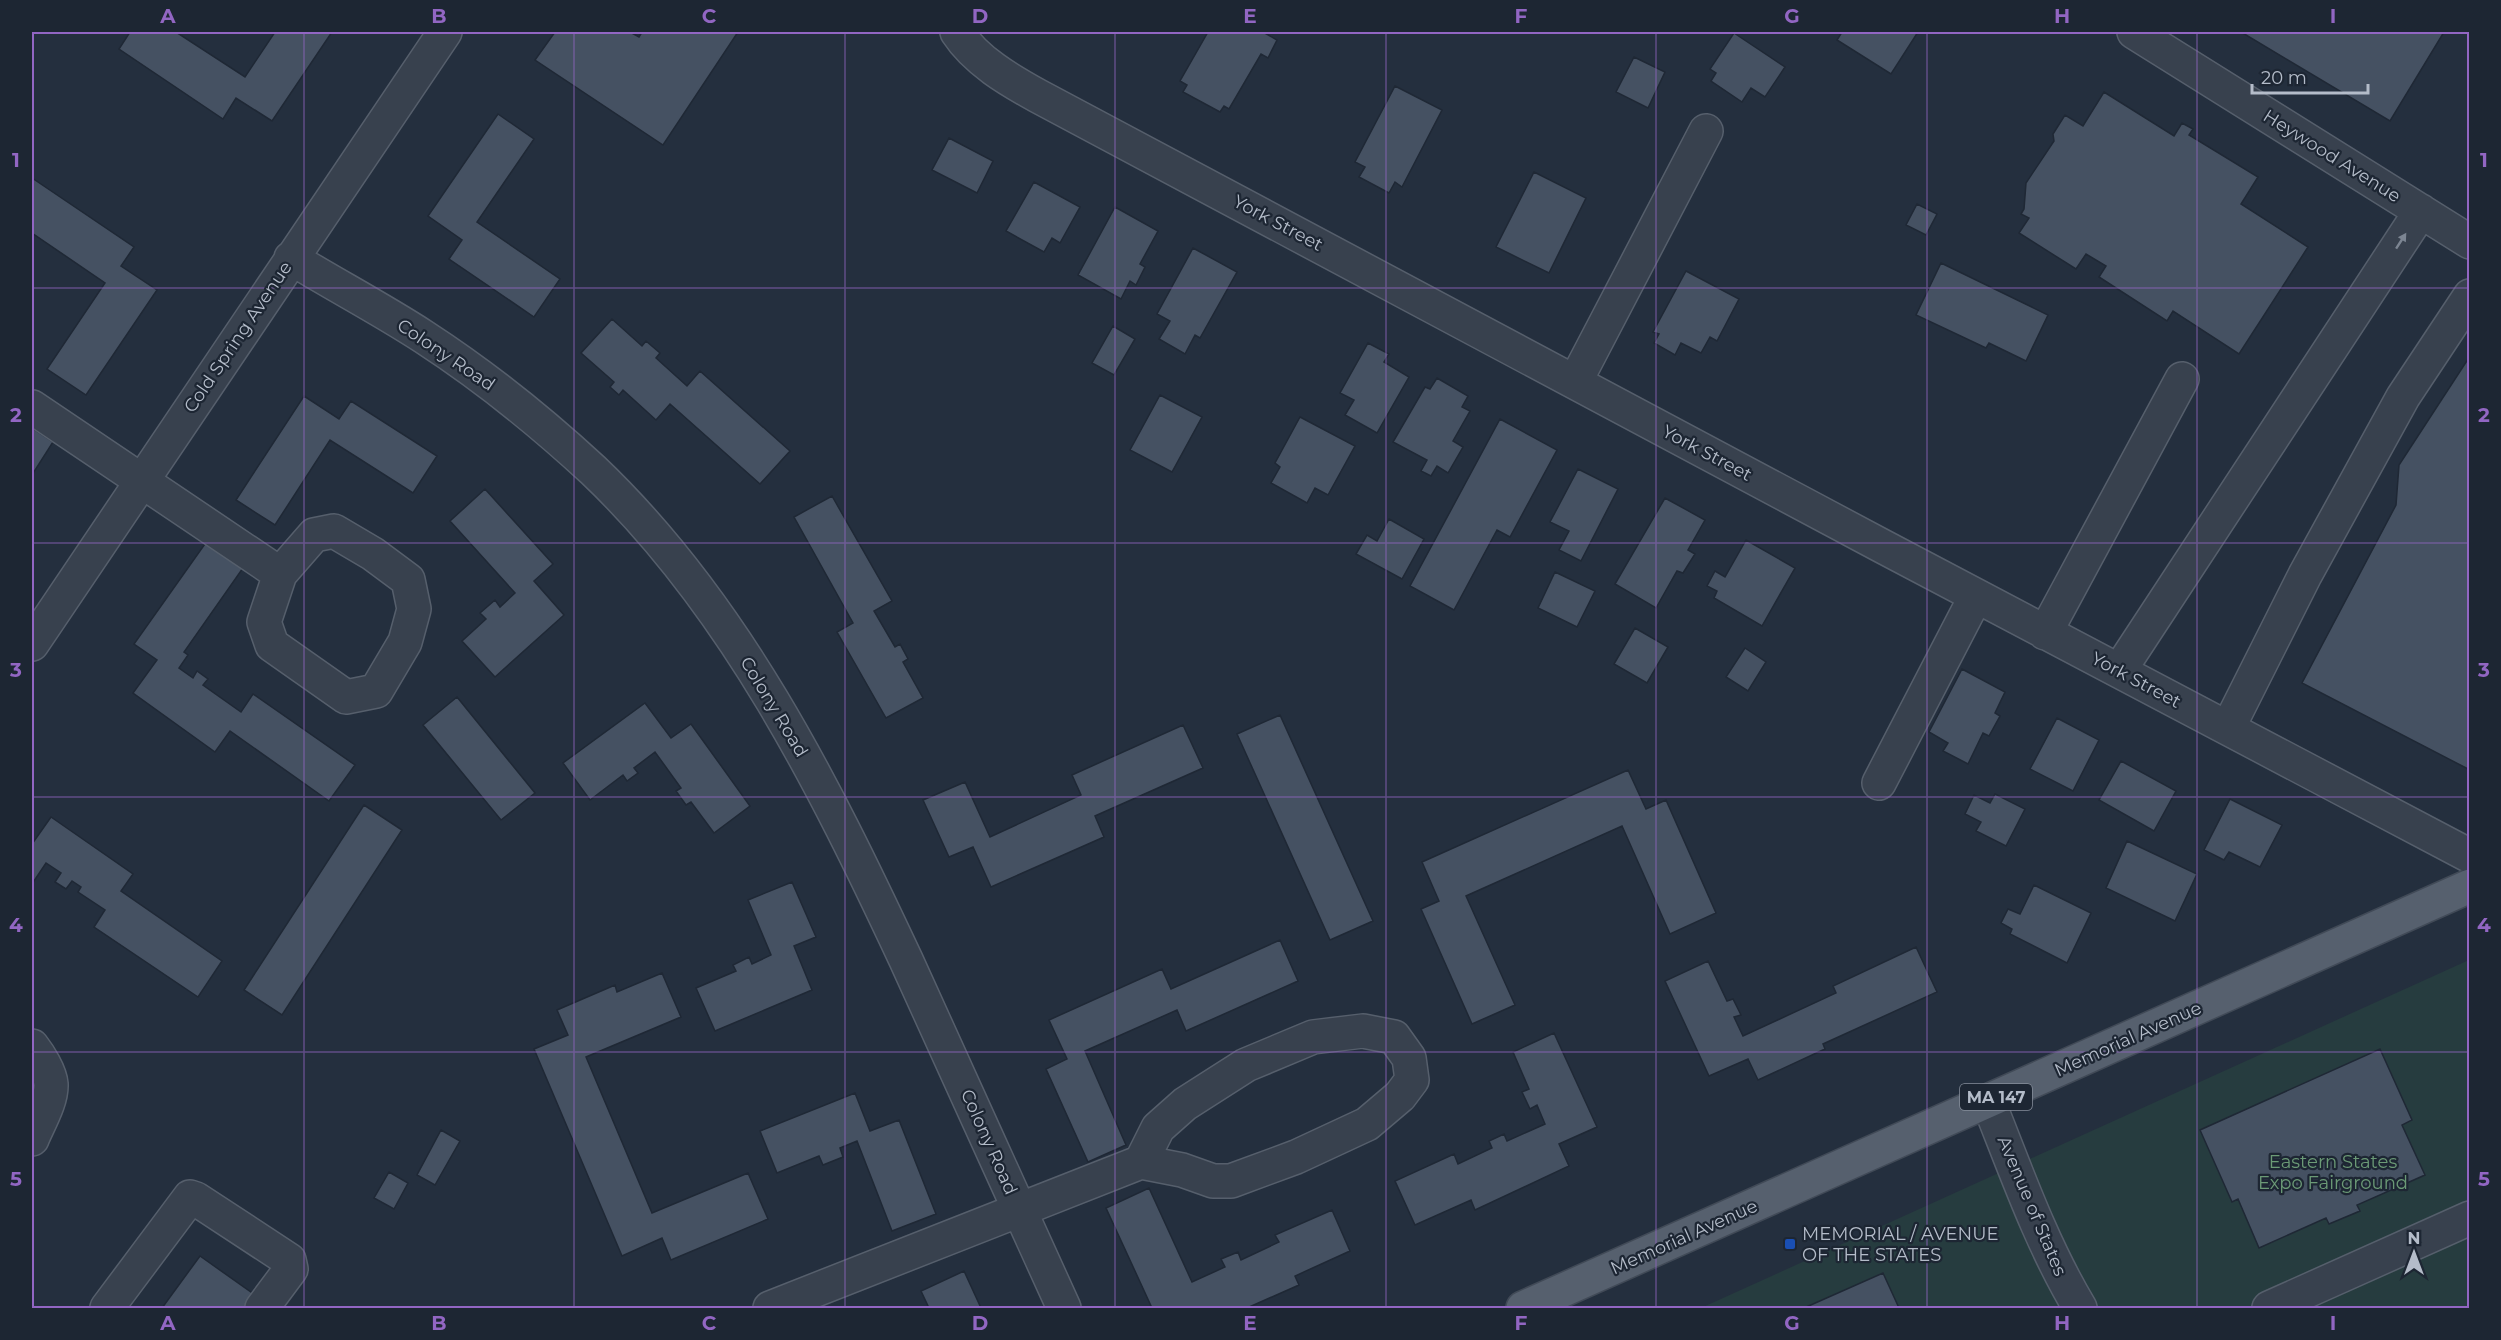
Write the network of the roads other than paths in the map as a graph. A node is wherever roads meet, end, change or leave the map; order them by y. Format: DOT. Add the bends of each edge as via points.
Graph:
graph roads {
  1 [pos="445,32"];
  2 [pos="957,32"];
  3 [pos="2134,32"];
  4 [pos="2172,42"];
  5 [pos="1706,131"];
  6 [pos="2421,211"];
  7 [pos="2469,242"];
  8 [pos="291,258"];
  9 [pos="2469,296"];
  10 [pos="2182,379"];
  11 [pos="1575,382"];
  12 [pos="32,406"];
  13 [pos="141,480"];
  14 [pos="280,574"];
  15 [pos="1976,596"];
  16 [pos="2045,633"];
  17 [pos="32,644"];
  18 [pos="2119,671"];
  19 [pos="2228,728"];
  20 [pos="1879,783"];
  21 [pos="2469,856"];
  22 [pos="2469,886"];
  23 [pos="32,1046"];
  24 [pos="1988,1101"];
  25 [pos="32,1139"];
  26 [pos="1141,1162"];
  27 [pos="1020,1210"];
  28 [pos="2469,1218"];
  29 [pos="107,1308"];
  30 [pos="262,1308"];
  31 [pos="770,1308"];
  32 [pos="1064,1308"];
  33 [pos="1523,1308"];
  34 [pos="2080,1308"];
  35 [pos="2270,1308"];
  1 -- 8 [label="street, Cold Spring Avenue"];
  2 -- 11 [label="street, York Street" via="984,61 1018,85"];
  3 -- 4 [label="street, Heywood Avenue"];
  4 -- 6 [label="street, Heywood Avenue"];
  5 -- 11 [label="street"];
  6 -- 7 [label="street, Heywood Avenue"];
  18 -- 6 [label="street, one-way"];
  8 -- 13 [label="street, Cold Spring Avenue"];
  8 -- 27 [label="street, Colony Road" via="423,337 542,424 643,523 692,582 779,710 833,807"];
  9 -- 19 [label="street" via="2403,397 2305,575"];
  10 -- 16 [label="street"];
  11 -- 15 [label="street, York Street"];
  12 -- 13 [label="street"];
  13 -- 14 [label="street"];
  13 -- 17 [label="street, Cold Spring Avenue"];
  14 -- 14 [label="street" via="315,535 334,531 408,580 414,609 405,642 376,690 346,697 272,645 264,622"];
  15 -- 16 [label="street, York Street"];
  15 -- 20 [label="street"];
  16 -- 18 [label="street, York Street"];
  18 -- 19 [label="street, York Street"];
  19 -- 21 [label="street, York Street"];
  22 -- 24 [label="main road, Memorial Avenue / MA 147"];
  23 -- 25 [label="street" via="51,1084 45,1111"];
  24 -- 33 [label="main road, Memorial Avenue / MA 147"];
  24 -- 34 [label="street, Avenue of States" via="2027,1203"];
  26 -- 26 [label="street" via="1213,1181 1231,1181 1296,1157 1367,1124 1400,1096 1412,1080 1409,1058 1394,1037 1363,1031 1313,1037 1246,1065 1185,1104 1158,1128"];
  26 -- 27 [label="street"];
  27 -- 31 [label="street"];
  27 -- 32 [label="street, Colony Road"];
  28 -- 35 [label="street"];
  29 -- 30 [label="street" via="190,1197 289,1260 291,1269"];
}
